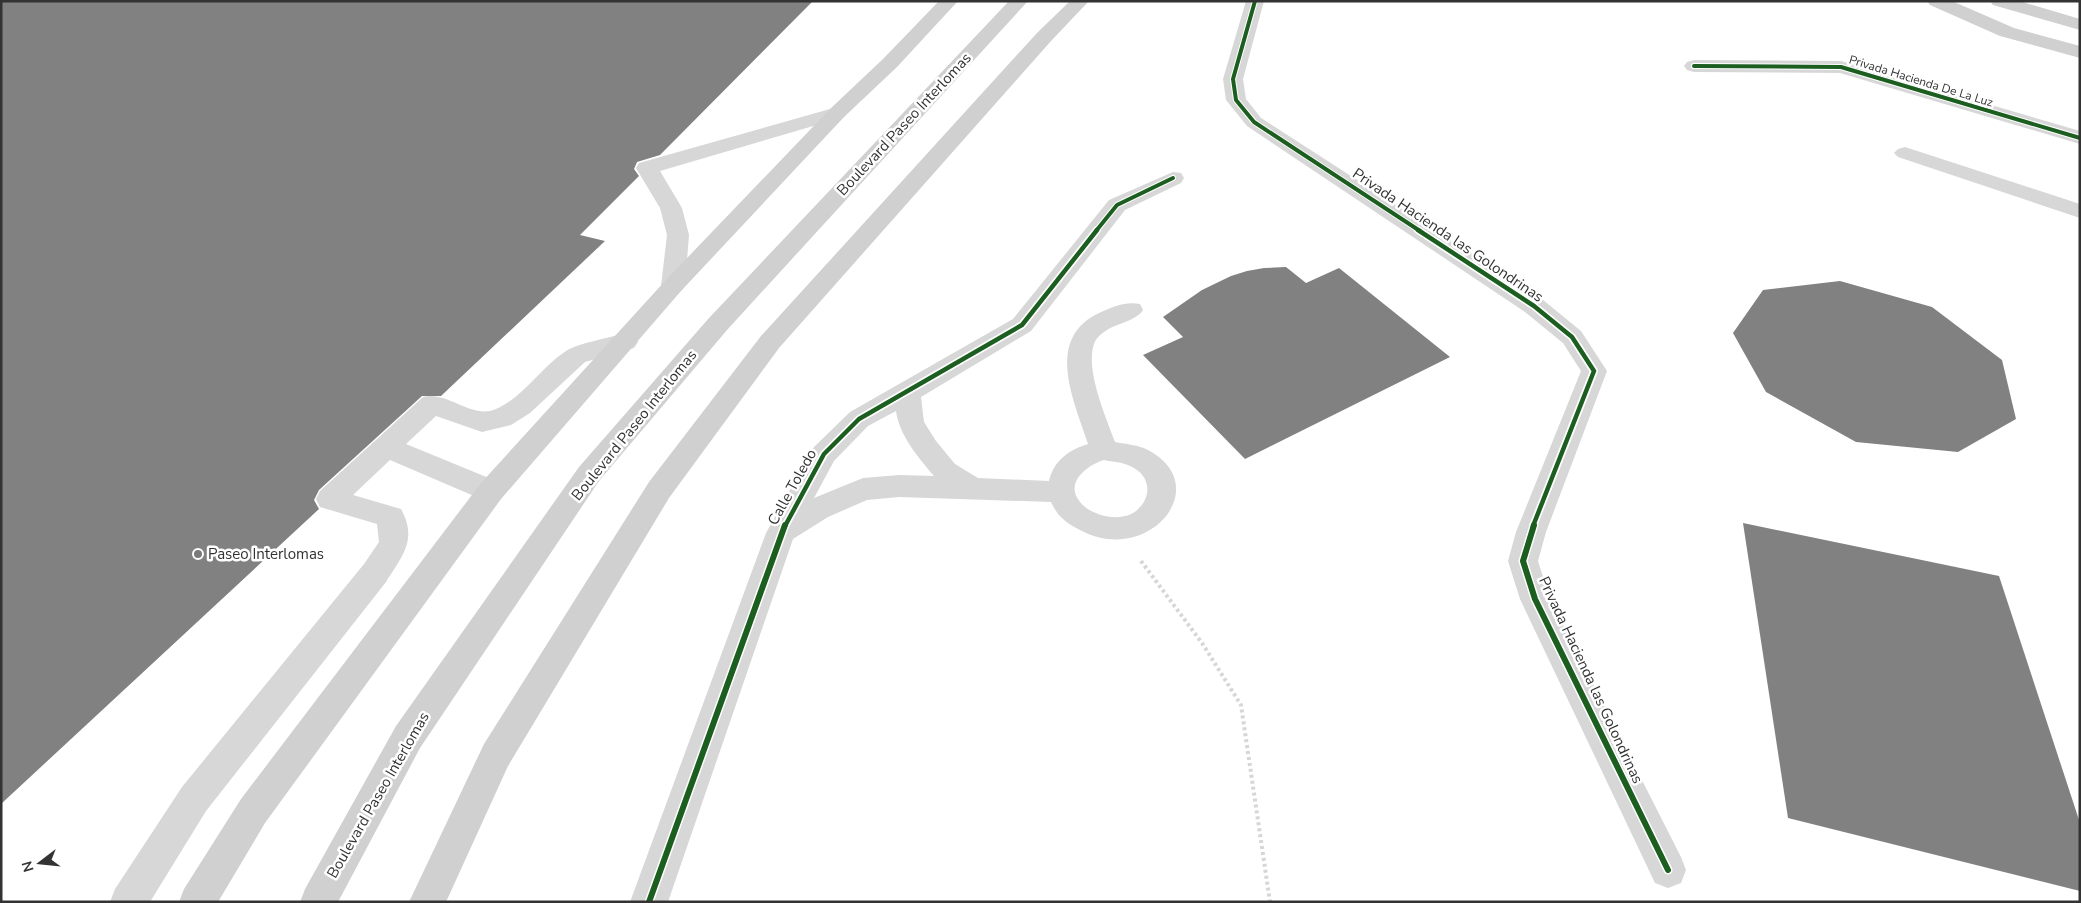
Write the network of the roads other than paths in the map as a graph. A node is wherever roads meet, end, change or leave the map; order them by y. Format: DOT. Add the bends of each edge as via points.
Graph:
graph roads {
  1 [pos="1019,1"];
  2 [pos="1080,1"];
  3 [pos="1254,1"];
  4 [pos="1999,1"];
  5 [pos="1934,2"];
  6 [pos="956,4"];
  7 [pos="1005,12"];
  8 [pos="2080,25"];
  9 [pos="2080,52"];
  10 [pos="1694,66"];
  11 [pos="837,113"];
  12 [pos="2080,138"];
  13 [pos="1905,151"];
  14 [pos="1173,178"];
  15 [pos="2080,211"];
  16 [pos="673,286"];
  17 [pos="1132,310"];
  18 [pos="625,342"];
  19 [pos="907,393"];
  20 [pos="387,447"];
  21 [pos="1104,450"];
  22 [pos="972,488"];
  23 [pos="491,491"];
  24 [pos="1062,492"];
  25 [pos="781,533"];
  26 [pos="1668,870"];
  27 [pos="128,902"];
  28 [pos="196,902"];
  29 [pos="318,902"];
  30 [pos="427,902"];
  31 [pos="648,902"];
  1 -- 7 [label="main road, Boulevard Paseo Interlomas"];
  2 -- 30 [label="main road" via="770,342 659,490 496,755"];
  3 -- 26 [label="street, Privada Hacienda las Golondrinas" via="1232,79 1236,100 1254,122 1534,306 1572,337 1594,371 1531,532 1523,561 1535,599"];
  4 -- 8 [label="main road"];
  5 -- 9 [label="main road" via="2006,32"];
  6 -- 11 [label="main road" via="932,36 890,64"];
  7 -- 29 [label="main road, Boulevard Paseo Interlomas" via="718,324 589,474 408,737"];
  10 -- 12 [label="street, Privada Hacienda De La Luz" via="1841,67"];
  11 -- 16 [label="main road"];
  11 -- 16 [label="street" via="647,168 671,208 678,234"];
  13 -- 15 [label="street"];
  14 -- 19 [label="street, Calle Toledo" via="1117,205 1022,325"];
  16 -- 18 [label="main road"];
  17 -- 21 [label="street" via="1101,322 1084,337 1078,360"];
  18 -- 20 [label="street" via="576,356 521,406 502,418 482,422 432,404"];
  18 -- 23 [label="main road"];
  19 -- 22 [label="street" via="911,422 926,448 945,470"];
  19 -- 25 [label="street, Calle Toledo" via="859,419 824,454"];
  20 -- 23 [label="street"];
  20 -- 27 [label="street" via="330,499 391,517 394,543 375,573 194,800"];
  21 -- 24 [label="street" via="1088,453 1074,461 1065,472"];
  21 -- 24 [label="street" via="1127,452 1148,462 1157,471 1163,483 1163,496 1150,518 1135,526 1118,529 1100,527 1070,511"];
  22 -- 24 [label="street"];
  22 -- 25 [label="street" via="899,486 863,489 818,509"];
  23 -- 28 [label="main road" via="253,811"];
  25 -- 31 [label="street, Calle Toledo"];
}
